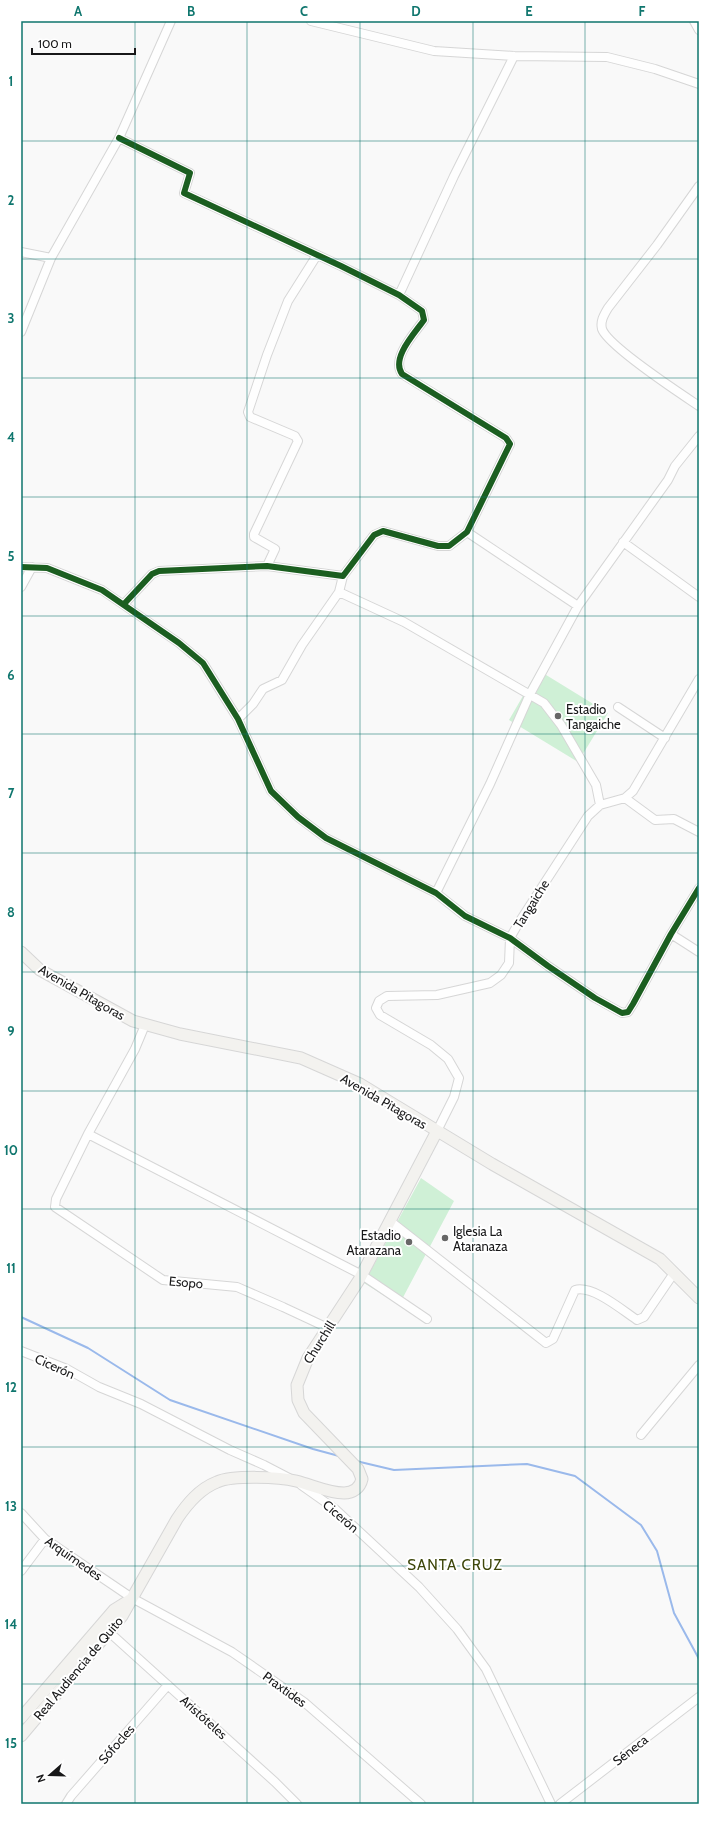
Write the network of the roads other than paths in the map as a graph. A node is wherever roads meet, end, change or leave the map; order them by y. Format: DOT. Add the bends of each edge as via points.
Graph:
graph roads {
  1 [pos="171,21"];
  2 [pos="311,21"];
  3 [pos="694,21"];
  4 [pos="699,30"];
  5 [pos="514,56"];
  6 [pos="699,84"];
  7 [pos="119,138"];
  8 [pos="699,186"];
  9 [pos="21,252"];
  10 [pos="317,254"];
  11 [pos="51,258"];
  12 [pos="399,295"];
  13 [pos="21,332"];
  14 [pos="699,406"];
  15 [pos="699,436"];
  16 [pos="467,532"];
  17 [pos="623,542"];
  18 [pos="266,566"];
  19 [pos="21,567"];
  20 [pos="32,567"];
  21 [pos="343,576"];
  22 [pos="21,587"];
  23 [pos="339,592"];
  24 [pos="699,597"];
  25 [pos="124,604"];
  26 [pos="578,606"];
  27 [pos="699,679"];
  28 [pos="530,694"];
  29 [pos="618,707"];
  30 [pos="238,719"];
  31 [pos="664,738"];
  32 [pos="625,798"];
  33 [pos="600,805"];
  34 [pos="699,832"];
  35 [pos="699,888"];
  36 [pos="436,893"];
  37 [pos="671,934"];
  38 [pos="510,938"];
  39 [pos="21,952"];
  40 [pos="699,952"];
  41 [pos="145,1025"];
  42 [pos="437,1131"];
  43 [pos="88,1134"];
  44 [pos="390,1221"];
  45 [pos="674,1273"];
  46 [pos="362,1275"];
  47 [pos="699,1298"];
  48 [pos="427,1318"];
  49 [pos="328,1328"];
  50 [pos="21,1351"];
  51 [pos="699,1364"];
  52 [pos="641,1435"];
  53 [pos="295,1481"];
  54 [pos="21,1513"];
  55 [pos="45,1540"];
  56 [pos="21,1571"];
  57 [pos="132,1598"];
  58 [pos="109,1632"];
  59 [pos="168,1685"];
  60 [pos="699,1697"];
  61 [pos="21,1718"];
  62 [pos="21,1736"];
  63 [pos="66,1804"];
  64 [pos="297,1804"];
  65 [pos="420,1804"];
  66 [pos="551,1804"];
  67 [pos="560,1804"];
  1 -- 7 [label="street"];
  2 -- 5 [label="street" via="434,51"];
  3 -- 4 [label="street"];
  5 -- 6 [label="street" via="607,57 655,69"];
  5 -- 12 [label="street" via="454,176"];
  7 -- 10 [label="street" via="190,173 184,193"];
  7 -- 11 [label="street"];
  8 -- 14 [label="street" via="662,239 608,308 602,320 602,328 606,336 619,348"];
  9 -- 11 [label="street"];
  10 -- 12 [label="street"];
  10 -- 18 [label="street" via="288,300 248,412 250,417 295,436 298,441 254,534 254,537 275,549"];
  11 -- 13 [label="street"];
  12 -- 16 [label="street" via="422,312 424,318 399,357 398,366 402,374 506,438 510,444"];
  15 -- 17 [label="street" via="675,466 668,480"];
  16 -- 21 [label="street" via="449,546 443,547 387,531 377,532"];
  16 -- 26 [label="street"];
  17 -- 24 [label="street"];
  17 -- 26 [label="street"];
  18 -- 21 [label="street"];
  18 -- 25 [label="street" via="159,570 152,574"];
  19 -- 20 [label="street"];
  20 -- 22 [label="street"];
  20 -- 25 [label="street" via="47,568 64,574 102,590"];
  21 -- 23 [label="street"];
  23 -- 28 [label="street" via="404,622"];
  23 -- 30 [label="street" via="302,645 282,680 263,689"];
  25 -- 30 [label="street" via="203,663"];
  26 -- 28 [label="street"];
  27 -- 31 [label="street"];
  28 -- 33 [label="street" via="544,703 561,725 596,785"];
  28 -- 36 [label="street" via="490,784"];
  29 -- 31 [label="street"];
  30 -- 36 [label="street" via="271,791 298,817 326,838"];
  31 -- 32 [label="street" via="633,791"];
  32 -- 33 [label="street, Tangaiche"];
  32 -- 34 [label="street" via="655,820 674,819"];
  33 -- 38 [label="street, Tangaiche" via="588,816"];
  35 -- 37 [label="street"];
  36 -- 38 [label="street" via="465,916"];
  37 -- 38 [label="street" via="634,1004 628,1012 622,1013 595,998"];
  37 -- 40 [label="street"];
  38 -- 42 [label="street, Tangaiche" via="508,964 501,975 490,983 437,995 387,996 379,1000 376,1008 380,1015 432,1045 448,1059 459,1078 454,1097"];
  39 -- 41 [label="main road, Avenida Pitagoras" via="40,970 133,1021"];
  41 -- 42 [label="main road, Avenida Pitagoras" via="301,1058 360,1084"];
  41 -- 43 [label="street" via="135,1049"];
  42 -- 44 [label="main road, Churchill"];
  42 -- 45 [label="main road, Avenida Pitagoras" via="660,1259"];
  43 -- 46 [label="street"];
  43 -- 49 [label="street, Esopo" via="56,1199 54,1204 57,1210 163,1280 237,1287"];
  44 -- 45 [label="street" via="546,1343 553,1339 576,1290 595,1292 640,1320"];
  44 -- 46 [label="main road, Churchill"];
  45 -- 47 [label="main road, Avenida Pitagoras"];
  46 -- 48 [label="street"];
  46 -- 49 [label="main road, Churchill"];
  49 -- 53 [label="main road, Churchill" via="308,1358 301,1374 297,1385 298,1400 304,1413 353,1463 362,1479 353,1491 344,1493"];
  50 -- 53 [label="street, Cicerón" via="67,1369 99,1387 141,1404"];
  51 -- 52 [label="street"];
  53 -- 57 [label="main road, Real Audiencia de Quito" via="241,1477 217,1482 200,1491 177,1519"];
  53 -- 66 [label="street, Cicerón" via="335,1509 419,1587 456,1629 486,1669"];
  54 -- 55 [label="street, Arquímedes"];
  55 -- 56 [label="street"];
  55 -- 57 [label="street, Arquímedes"];
  57 -- 58 [label="main road, Real Audiencia de Quito"];
  57 -- 61 [label="main road, Real Audiencia de Quito" via="114,1610"];
  57 -- 65 [label="street, Praxtides" via="232,1652 304,1702"];
  58 -- 59 [label="street, Aristóteles"];
  58 -- 62 [label="main road, Real Audiencia de Quito"];
  59 -- 63 [label="street, Sófocles" via="70,1796"];
  59 -- 64 [label="street, Aristóteles"];
  60 -- 67 [label="street, Séneca"];
}
